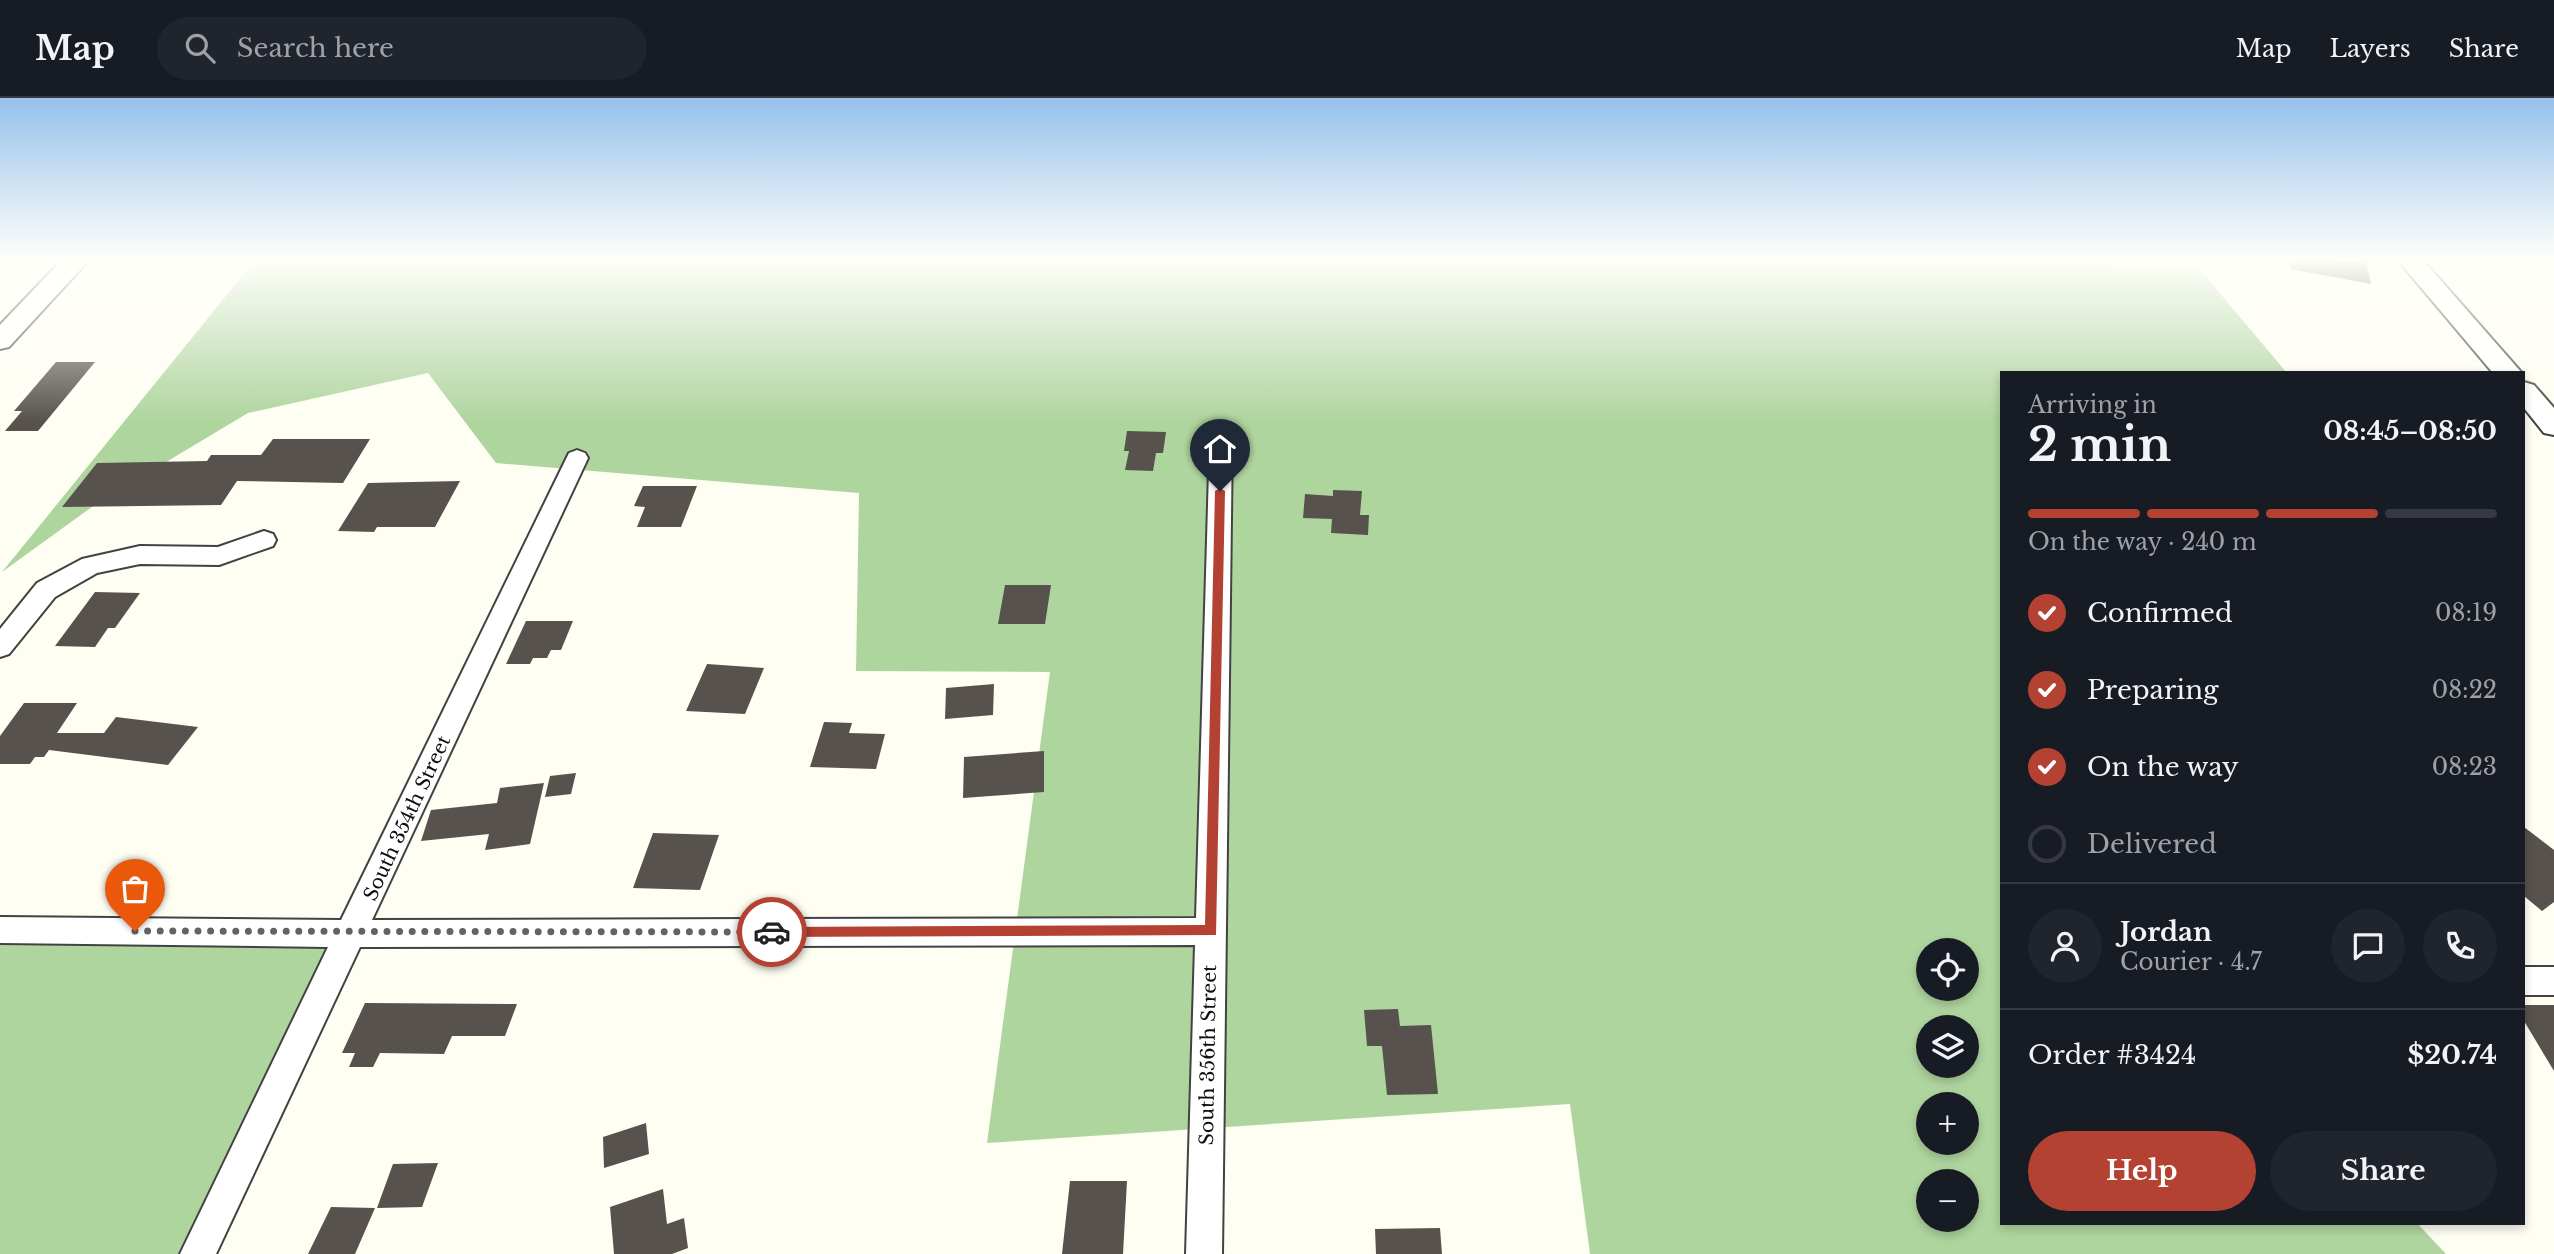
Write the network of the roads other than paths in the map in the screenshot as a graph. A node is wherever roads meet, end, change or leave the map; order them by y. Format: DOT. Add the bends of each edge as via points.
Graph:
graph roads {
  1 [pos="2456,313"];
  2 [pos="9,322"];
  3 [pos="0,341"];
  4 [pos="2506,371"];
  5 [pos="2525,392"];
  6 [pos="2554,426"];
  7 [pos="1221,436"];
  8 [pos="577,458"];
  9 [pos="264,540"];
  10 [pos="0,647"];
  11 [pos="0,930"];
  12 [pos="1211,931"];
  13 [pos="352,934"];
  14 [pos="2525,981"];
  15 [pos="2554,981"];
  16 [pos="198,1254"];
  17 [pos="1204,1254"];
  1 -- 4 [label="street"];
  2 -- 3 [label="street"];
  5 -- 6 [label="street"];
  7 -- 12 [label="street, South 356th Street"];
  8 -- 13 [label="street, South 354th Street"];
  9 -- 10 [label="street" via="219,555 140,555 91,565 46,590"];
  11 -- 13 [label="street"];
  12 -- 13 [label="street"];
  12 -- 17 [label="street, South 356th Street"];
  13 -- 16 [label="street, South 354th Street"];
  14 -- 15 [label="street"];
}
